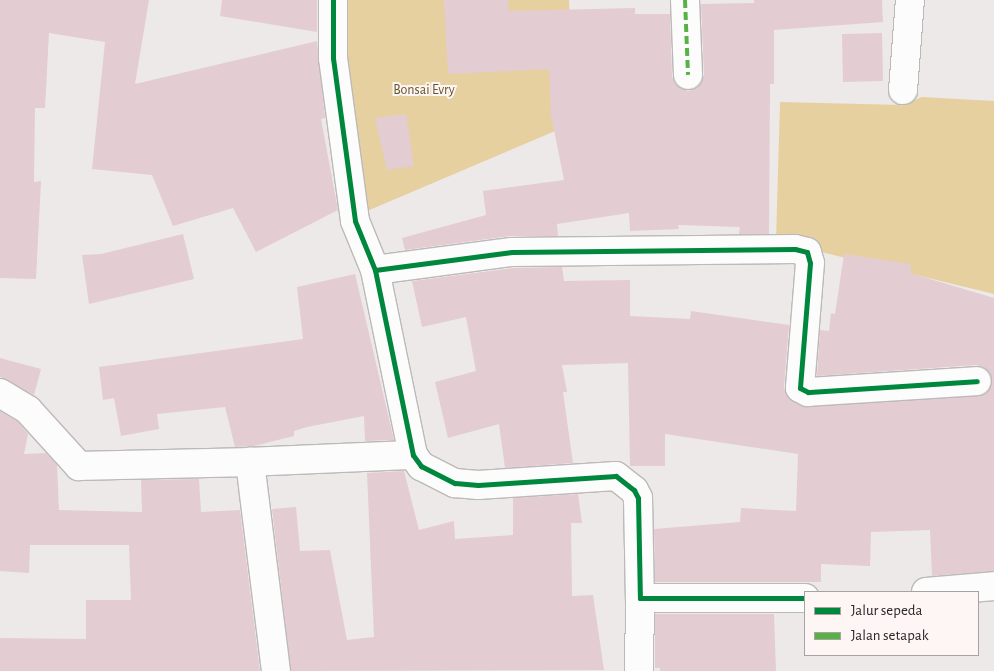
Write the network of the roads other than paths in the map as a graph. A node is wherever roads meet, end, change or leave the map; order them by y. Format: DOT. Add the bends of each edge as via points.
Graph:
graph roads {
  1 [pos="333,0"];
  2 [pos="685,0"];
  3 [pos="910,0"];
  4 [pos="688,75"];
  5 [pos="903,90"];
  6 [pos="374,270"];
  7 [pos="978,381"];
  8 [pos="0,393"];
  9 [pos="413,454"];
  10 [pos="250,462"];
  11 [pos="994,586"];
  12 [pos="937,591"];
  13 [pos="640,598"];
  14 [pos="804,598"];
  15 [pos="276,671"];
  16 [pos="639,671"];
  1 -- 6 [label="street" via="333,58 341,132 355,221"];
  2 -- 4 [label="street"];
  3 -- 5 [label="street"];
  6 -- 7 [label="street" via="512,252 796,249 807,252 810,263 800,388 808,392"];
  6 -- 9 [label="street"];
  8 -- 10 [label="street" via="28,410 79,466"];
  9 -- 10 [label="street"];
  9 -- 13 [label="street" via="421,466 455,483 478,485 616,476 625,480 638,498"];
  10 -- 15 [label="street"];
  11 -- 12 [label="street"];
  13 -- 14 [label="street"];
  13 -- 16 [label="street"];
}
